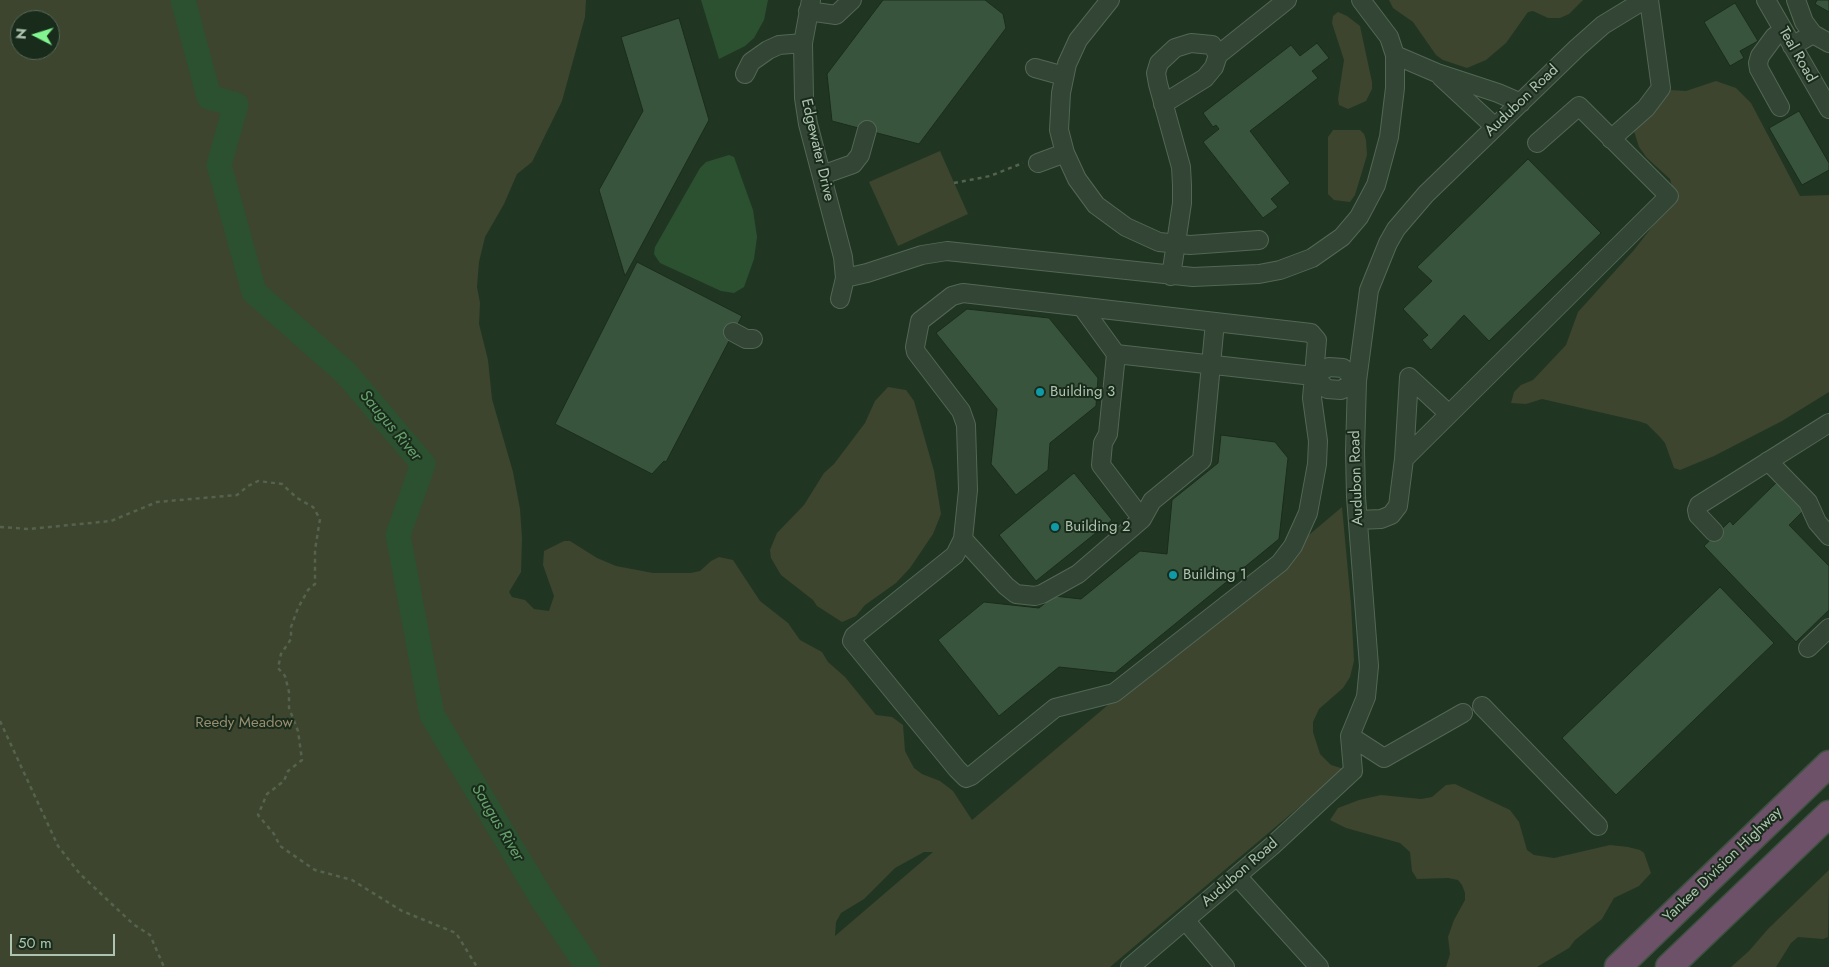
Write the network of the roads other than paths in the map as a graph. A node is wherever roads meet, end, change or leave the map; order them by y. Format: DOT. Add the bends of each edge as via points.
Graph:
graph roads {
  1 [pos="852,0"];
  2 [pos="1110,0"];
  3 [pos="1287,0"];
  4 [pos="1361,0"];
  5 [pos="1644,0"];
  6 [pos="1650,0"];
  7 [pos="1766,0"];
  8 [pos="1796,0"];
  9 [pos="810,6"];
  10 [pos="1783,30"];
  11 [pos="1813,34"];
  12 [pos="803,42"];
  13 [pos="1829,43"];
  14 [pos="1792,46"];
  15 [pos="1218,55"];
  16 [pos="1395,55"];
  17 [pos="1035,68"];
  18 [pos="1437,73"];
  19 [pos="745,74"];
  20 [pos="1064,76"];
  21 [pos="1521,102"];
  22 [pos="1163,104"];
  23 [pos="1780,107"];
  24 [pos="1829,109"];
  25 [pos="1496,127"];
  26 [pos="867,130"];
  27 [pos="1612,139"];
  28 [pos="1537,143"];
  29 [pos="1065,152"];
  30 [pos="1033,162"];
  31 [pos="822,175"];
  32 [pos="1259,240"];
  33 [pos="1176,244"];
  34 [pos="1170,276"];
  35 [pos="845,278"];
  36 [pos="840,299"];
  37 [pos="1082,307"];
  38 [pos="1215,322"];
  39 [pos="733,332"];
  40 [pos="753,339"];
  41 [pos="1116,354"];
  42 [pos="1210,365"];
  43 [pos="1313,376"];
  44 [pos="1358,381"];
  45 [pos="1449,414"];
  46 [pos="1829,423"];
  47 [pos="1404,459"];
  48 [pos="1768,461"];
  49 [pos="1142,519"];
  50 [pos="1358,520"];
  51 [pos="1714,532"];
  52 [pos="1829,536"];
  53 [pos="963,538"];
  54 [pos="1829,628"];
  55 [pos="1808,648"];
  56 [pos="1482,706"];
  57 [pos="1463,712"];
  58 [pos="1350,736"];
  59 [pos="1829,764"];
  60 [pos="1829,814"];
  61 [pos="1598,826"];
  62 [pos="1237,876"];
  63 [pos="1185,920"];
  64 [pos="1130,967"];
  65 [pos="1225,967"];
  66 [pos="1319,967"];
  67 [pos="1618,967"];
  68 [pos="1669,967"];
  1 -- 9 [label="street" via="836,15"];
  2 -- 20 [label="street" via="1078,40"];
  3 -- 15 [label="street"];
  4 -- 16 [label="street" via="1389,37"];
  5 -- 21 [label="street, Audubon Road" via="1594,32"];
  6 -- 27 [label="street" via="1661,88 1646,108"];
  7 -- 10 [label="street, Teal Road"];
  8 -- 11 [label="street" via="1804,22"];
  9 -- 12 [label="street, Edgewater Drive"];
  10 -- 14 [label="street, Teal Road"];
  10 -- 23 [label="street" via="1774,37 1758,62"];
  11 -- 13 [label="street"];
  11 -- 14 [label="street"];
  12 -- 19 [label="street" via="768,50 751,62"];
  12 -- 31 [label="street, Edgewater Drive" via="806,111"];
  14 -- 24 [label="street, Teal Road"];
  15 -- 22 [label="street" via="1205,78"];
  15 -- 22 [label="street" via="1212,45 1198,43 1182,45 1163,57 1156,73"];
  16 -- 18 [label="street"];
  16 -- 34 [label="street" via="1393,114 1376,185 1342,237 1312,258 1280,270 1223,277"];
  17 -- 20 [label="street"];
  18 -- 21 [label="street"];
  18 -- 25 [label="street"];
  20 -- 29 [label="street" via="1058,119"];
  21 -- 25 [label="street, Audubon Road"];
  22 -- 33 [label="street" via="1181,167 1182,203"];
  25 -- 44 [label="street, Audubon Road" via="1426,194 1388,243 1369,290"];
  26 -- 31 [label="street" via="860,155 853,164"];
  27 -- 28 [label="street" via="1578,106"];
  27 -- 45 [label="street" via="1669,196"];
  29 -- 30 [label="street"];
  29 -- 33 [label="street" via="1077,179 1096,205 1147,238"];
  31 -- 35 [label="street, Edgewater Drive"];
  32 -- 33 [label="street"];
  33 -- 34 [label="street"];
  34 -- 35 [label="street" via="953,251 922,255"];
  35 -- 36 [label="street, Edgewater Drive"];
  37 -- 38 [label="street"];
  37 -- 41 [label="street"];
  37 -- 53 [label="street" via="960,293 950,297 917,325 915,351 961,412 966,425 968,490"];
  38 -- 42 [label="street"];
  38 -- 43 [label="street" via="1313,334 1317,340"];
  39 -- 40 [label="street"];
  41 -- 42 [label="street"];
  41 -- 49 [label="street" via="1108,434 1103,443 1101,464"];
  42 -- 43 [label="street"];
  42 -- 49 [label="street" via="1202,460 1152,501"];
  43 -- 44 [label="street" via="1327,389 1341,390"];
  43 -- 53 [label="street" via="1312,406 1318,441 1314,486 1303,524 1284,559 1114,693 1055,708 967,778 852,642 854,636 955,555"];
  44 -- 50 [label="street, Audubon Road" via="1355,451"];
  45 -- 47 [label="street"];
  45 -- 47 [label="street" via="1409,377"];
  46 -- 48 [label="street"];
  47 -- 50 [label="street" via="1395,510 1381,519"];
  48 -- 51 [label="street" via="1698,506 1698,515"];
  48 -- 52 [label="street" via="1808,502 1817,522"];
  49 -- 53 [label="street" via="1078,574 1036,596 1016,594"];
  50 -- 58 [label="street, Audubon Road" via="1370,666 1366,696"];
  54 -- 55 [label="street"];
  56 -- 61 [label="street"];
  57 -- 58 [label="street" via="1384,758"];
  58 -- 62 [label="street, Audubon Road" via="1353,771"];
  59 -- 67 [label="highway, Yankee Division Highway"];
  60 -- 68 [label="highway"];
  62 -- 63 [label="street, Audubon Road"];
  62 -- 66 [label="street"];
  63 -- 64 [label="street, Audubon Road"];
  63 -- 65 [label="street"];
}
